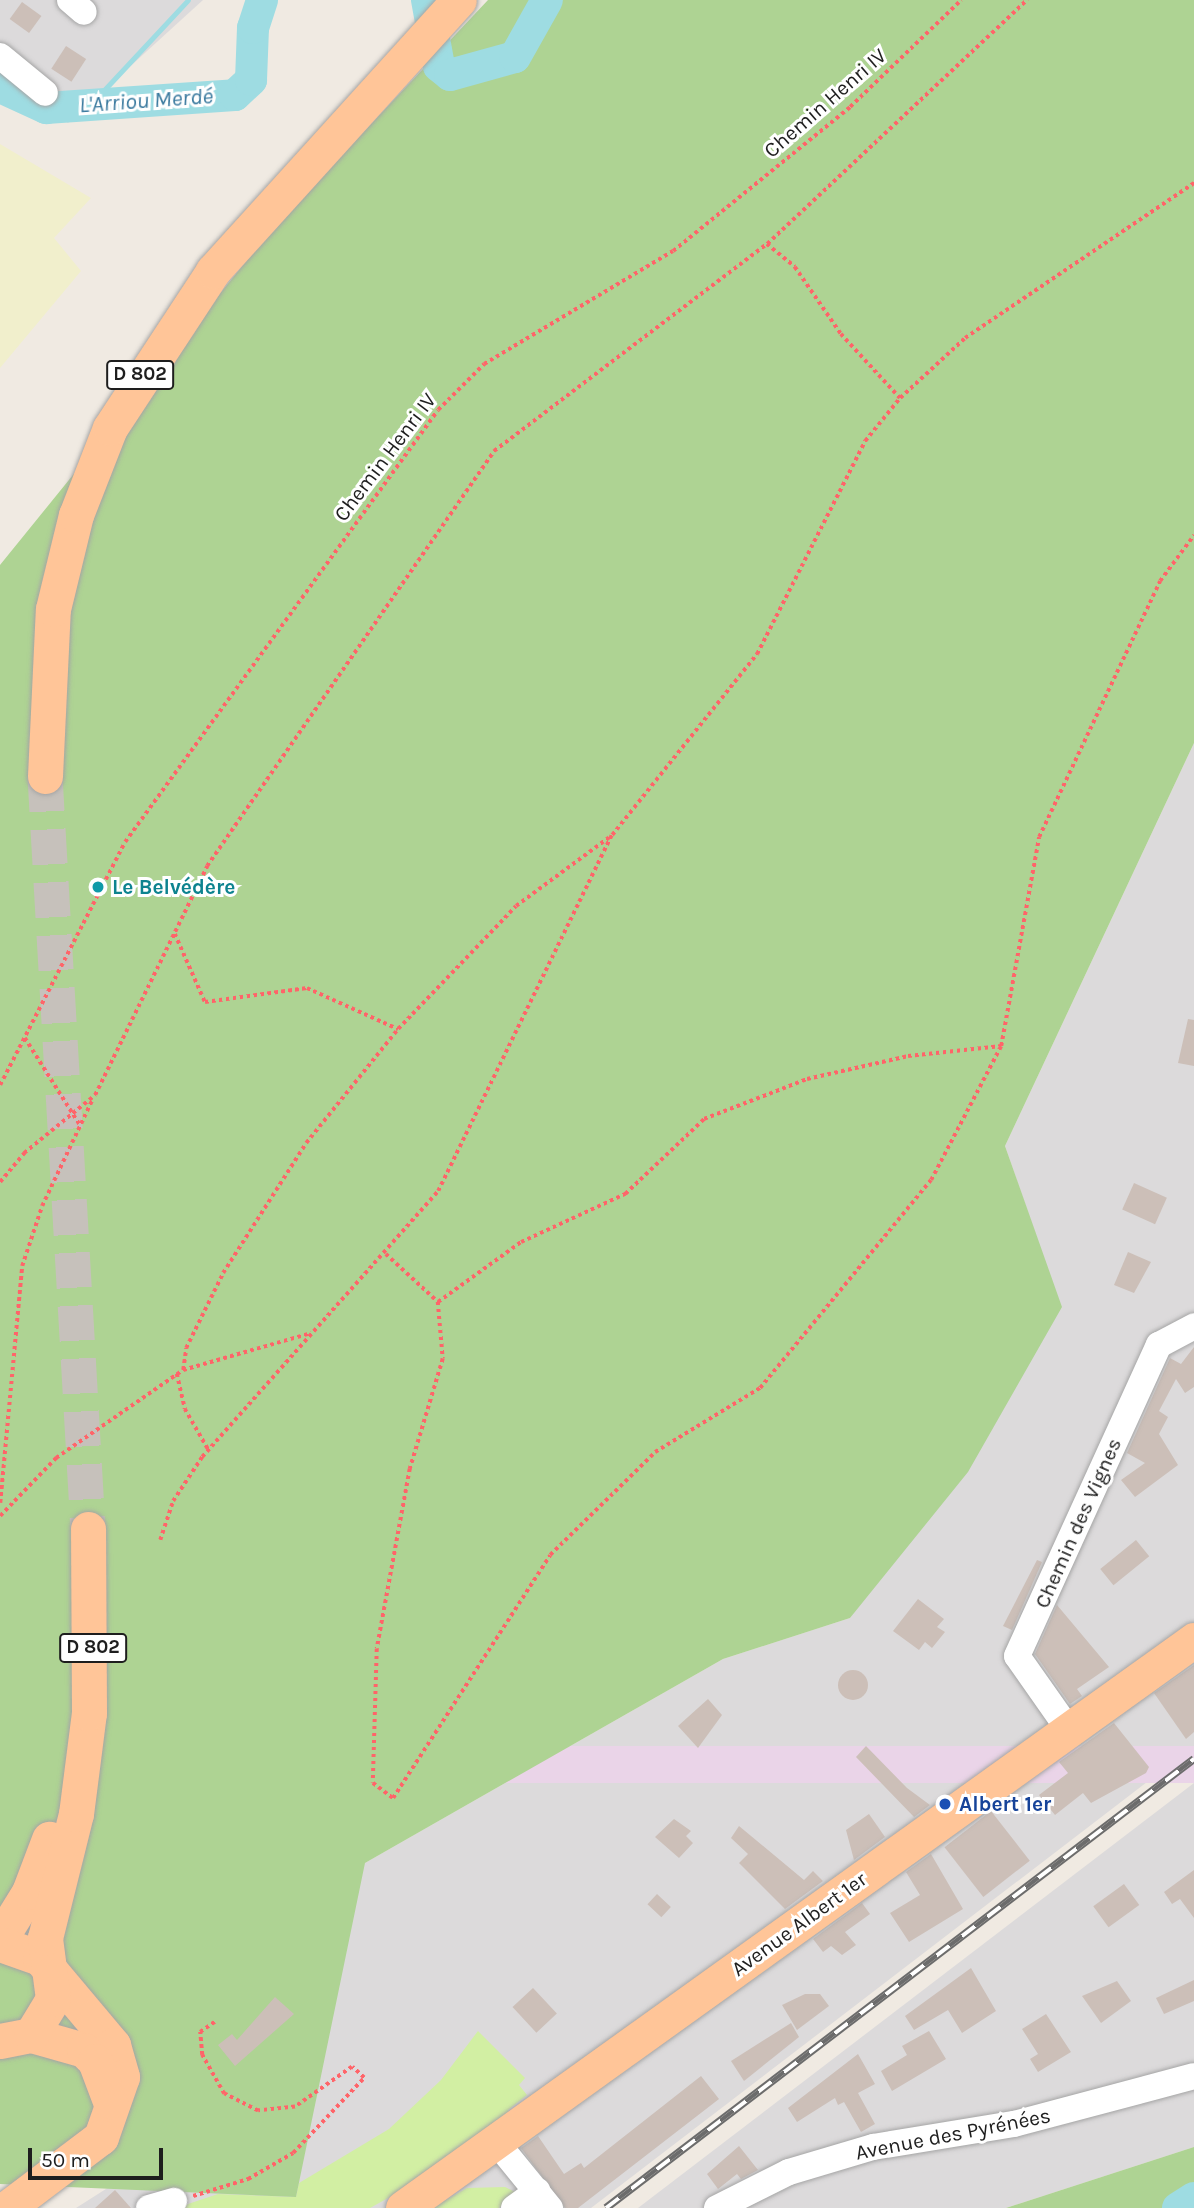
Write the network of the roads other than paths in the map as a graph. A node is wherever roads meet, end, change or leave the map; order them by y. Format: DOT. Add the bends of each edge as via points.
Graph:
graph roads {
  1 [pos="454,4"];
  2 [pos="0,56"];
  3 [pos="45,93"];
  4 [pos="45,776"];
  5 [pos="1194,1326"];
  6 [pos="88,1530"];
  7 [pos="1194,1640"];
  8 [pos="1069,1730"];
  9 [pos="80,1766"];
  10 [pos="0,1942"];
  11 [pos="49,1971"];
  12 [pos="9,2041"];
  13 [pos="1194,2076"];
  14 [pos="113,2111"];
  15 [pos="497,2143"];
  16 [pos="543,2200"];
  17 [pos="174,2201"];
  18 [pos="7,2208"];
  19 [pos="149,2208"];
  20 [pos="403,2208"];
  21 [pos="514,2208"];
  22 [pos="717,2208"];
  1 -- 4 [label="main road, D 802" via="214,271 110,428 76,515 53,609"];
  2 -- 3 [label="street"];
  5 -- 8 [label="street, Chemin des Vignes" via="1159,1345 1017,1656"];
  6 -- 9 [label="main road, D 802" via="93,1630"];
  7 -- 8 [label="main road, Avenue Albert 1er"];
  8 -- 15 [label="main road, Avenue Albert 1er"];
  9 -- 10 [label="main road, D 802" via="29,1892"];
  9 -- 11 [label="main road, D 802" via="76,1814 45,1937"];
  10 -- 11 [label="main road" via="27,1949"];
  11 -- 12 [label="main road" via="50,2013"];
  11 -- 14 [label="main road" via="117,2053 122,2077"];
  12 -- 14 [label="main road" via="84,2050 95,2062"];
  13 -- 22 [label="street, Avenue des Pyrénées" via="1014,2124 873,2147 789,2172"];
  14 -- 18 [label="main road" via="89,2151"];
  15 -- 16 [label="street"];
  15 -- 20 [label="main road, Avenue Albert 1er"];
  16 -- 21 [label="street"];
  17 -- 19 [label="street"];
}
